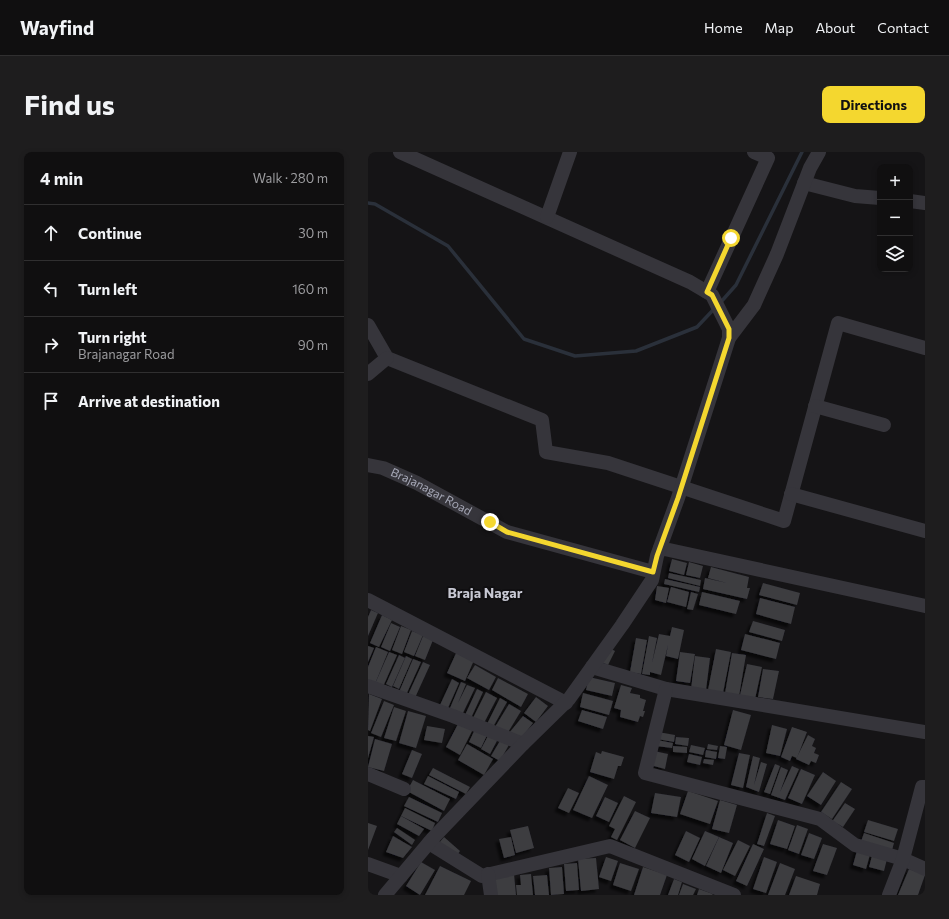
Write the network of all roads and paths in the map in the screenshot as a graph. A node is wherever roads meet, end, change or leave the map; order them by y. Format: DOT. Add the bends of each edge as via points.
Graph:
graph roads {
  1 [pos="570,152"];
  2 [pos="754,152"];
  3 [pos="819,152"];
  4 [pos="406,153"];
  5 [pos="804,183"];
  6 [pos="877,198"];
  7 [pos="913,201"];
  8 [pos="925,203"];
  9 [pos="547,217"];
  10 [pos="709,294"];
  11 [pos="368,325"];
  12 [pos="729,333"];
  13 [pos="925,348"];
  14 [pos="387,358"];
  15 [pos="368,374"];
  16 [pos="815,406"];
  17 [pos="884,425"];
  18 [pos="368,464"];
  19 [pos="681,486"];
  20 [pos="791,494"];
  21 [pos="925,531"];
  22 [pos="660,548"];
  23 [pos="653,572"];
  24 [pos="368,600"];
  25 [pos="925,606"];
  26 [pos="592,667"];
  27 [pos="368,686"];
  28 [pos="666,690"];
  29 [pos="566,703"];
  30 [pos="925,732"];
  31 [pos="523,744"];
  32 [pos="368,774"];
  33 [pos="925,787"];
  34 [pos="404,789"];
  35 [pos="429,843"];
  36 [pos="903,859"];
  37 [pos="368,864"];
  38 [pos="925,869"];
  39 [pos="488,874"];
  40 [pos="401,876"];
  41 [pos="384,895"];
  42 [pos="491,895"];
  43 [pos="734,895"];
  44 [pos="888,895"];
  1 -- 9 [label="street"];
  2 -- 10 [label="street" via="768,158"];
  3 -- 5 [label="street"];
  4 -- 9 [label="street"];
  5 -- 6 [label="street" via="855,196"];
  5 -- 12 [label="street" via="754,305"];
  7 -- 8 [label="street"];
  9 -- 10 [label="street" via="690,282"];
  10 -- 12 [label="street"];
  11 -- 14 [label="street"];
  12 -- 19 [label="street"];
  13 -- 16 [label="street" via="838,323"];
  14 -- 15 [label="street"];
  14 -- 19 [label="street" via="542,420 546,452 608,463"];
  16 -- 17 [label="street"];
  16 -- 20 [label="street"];
  18 -- 23 [label="street, Brajanagar Road" via="417,483 507,532"];
  19 -- 20 [label="street" via="784,521"];
  19 -- 22 [label="street"];
  20 -- 21 [label="street"];
  22 -- 23 [label="street"];
  22 -- 25 [label="street"];
  23 -- 26 [label="street" via="652,580"];
  24 -- 29 [label="street"];
  26 -- 28 [label="street"];
  26 -- 29 [label="street"];
  27 -- 31 [label="street"];
  28 -- 30 [label="street"];
  28 -- 36 [label="street" via="645,773 820,819 855,845"];
  29 -- 31 [label="street"];
  31 -- 35 [label="street"];
  32 -- 34 [label="street"];
  33 -- 36 [label="street" via="922,787"];
  35 -- 39 [label="street" via="482,876"];
  35 -- 40 [label="street"];
  36 -- 38 [label="street"];
  36 -- 44 [label="street"];
  37 -- 40 [label="street"];
  39 -- 42 [label="street"];
  39 -- 43 [label="street" via="610,846"];
  40 -- 41 [label="street"];
}
